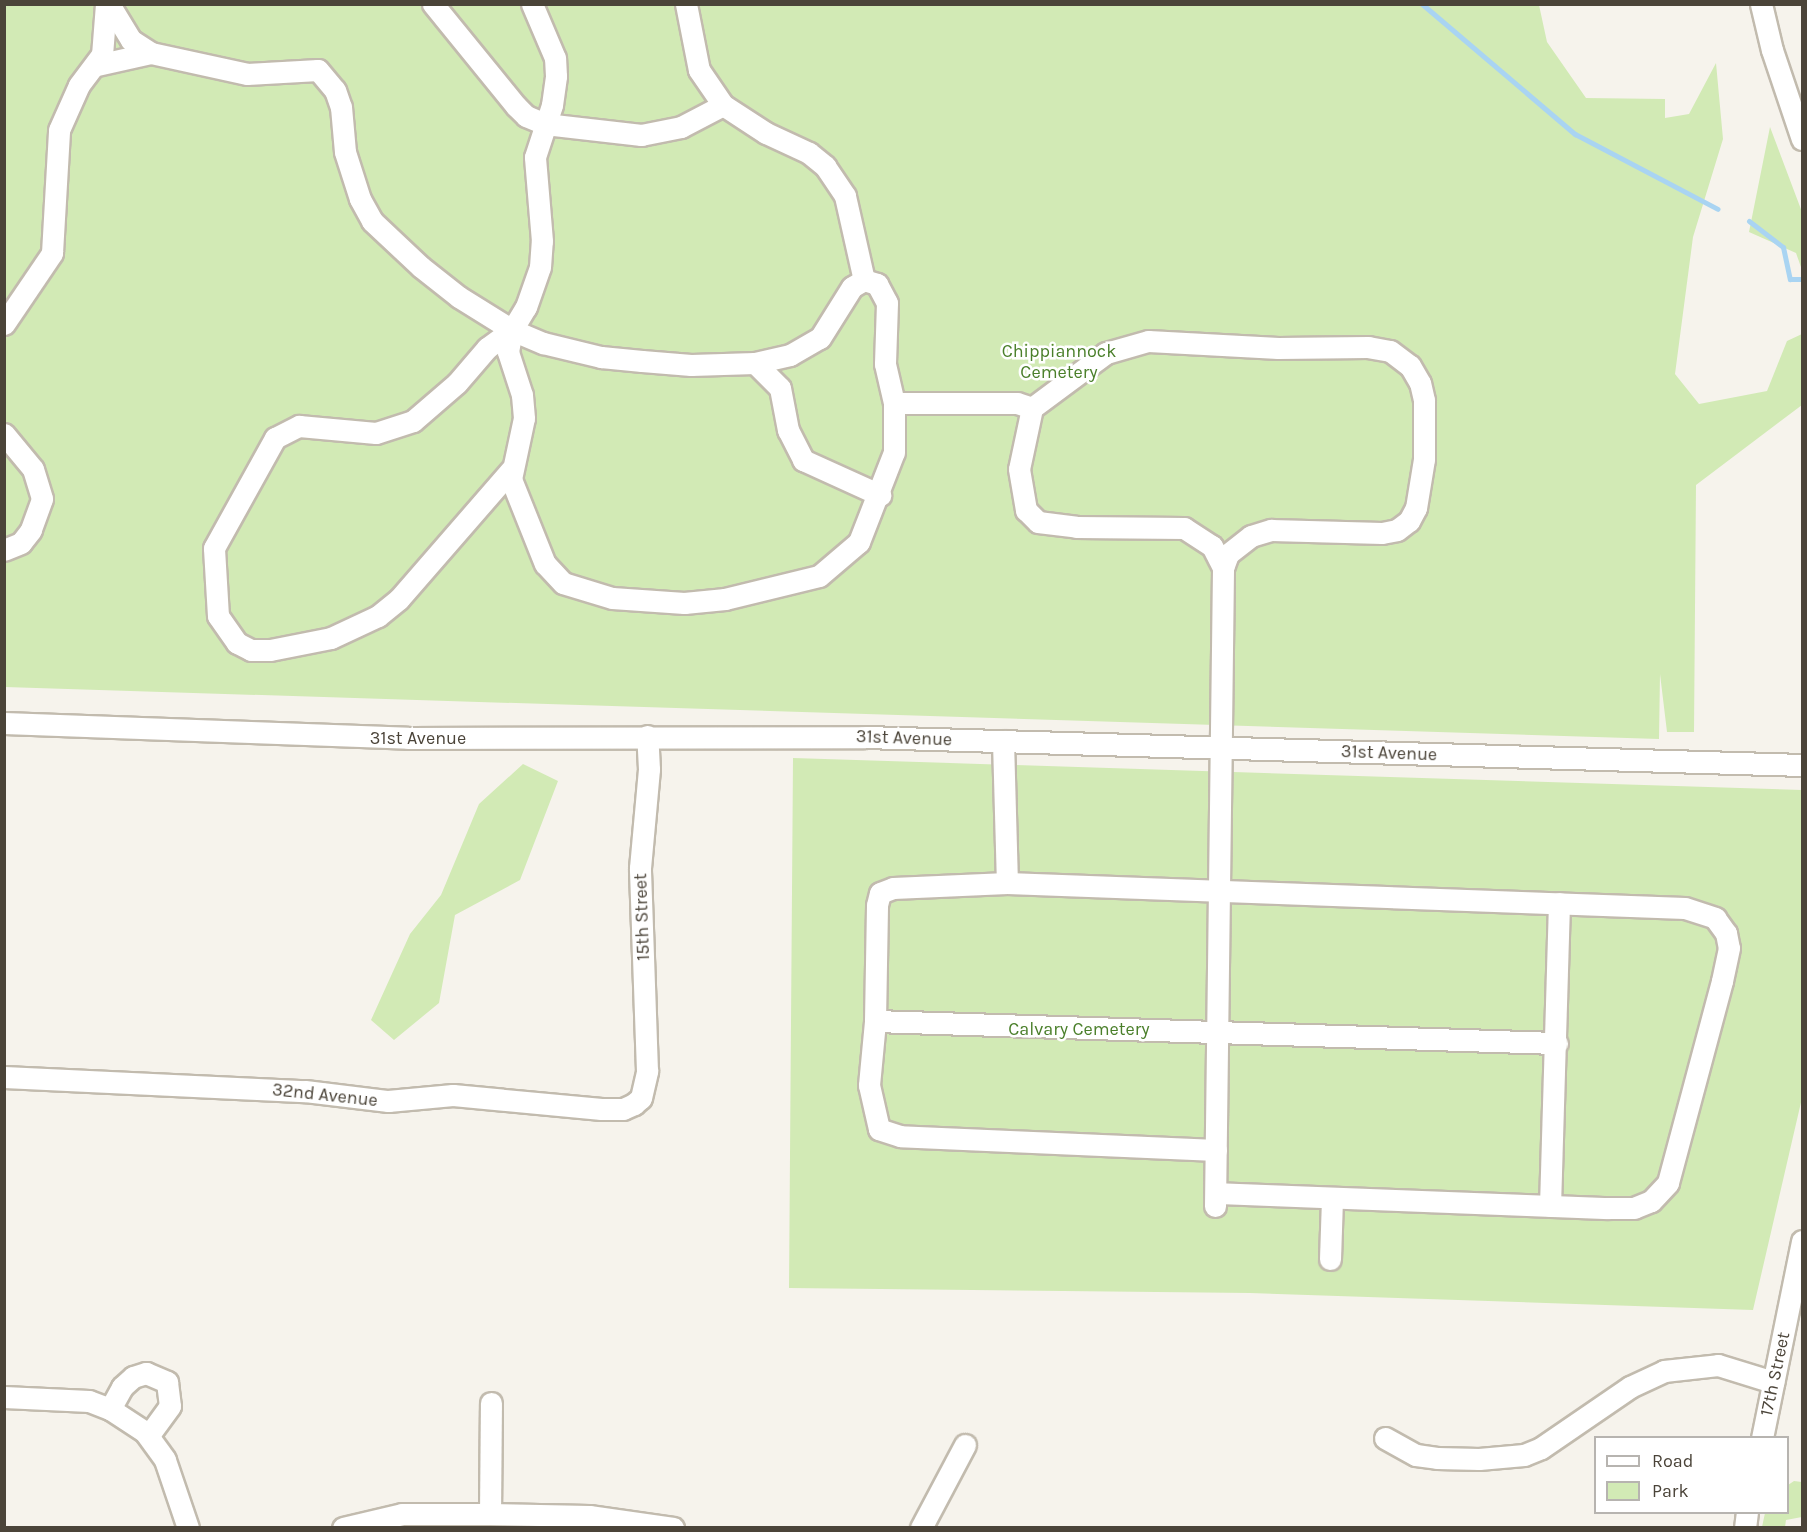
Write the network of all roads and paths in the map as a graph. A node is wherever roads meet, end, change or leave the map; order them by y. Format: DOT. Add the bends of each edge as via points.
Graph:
graph roads {
  1 [pos="107,4"];
  2 [pos="433,4"];
  3 [pos="532,4"];
  4 [pos="686,4"];
  5 [pos="1761,4"];
  6 [pos="151,53"];
  7 [pos="98,65"];
  8 [pos="723,105"];
  9 [pos="544,124"];
  10 [pos="1803,139"];
  11 [pos="864,280"];
  12 [pos="4,324"];
  13 [pos="512,330"];
  14 [pos="755,363"];
  15 [pos="894,403"];
  16 [pos="1032,408"];
  17 [pos="4,434"];
  18 [pos="511,470"];
  19 [pos="880,495"];
  20 [pos="4,550"];
  21 [pos="1223,568"];
  22 [pos="4,723"];
  23 [pos="647,735"];
  24 [pos="1003,741"];
  25 [pos="1218,748"];
  26 [pos="1803,765"];
  27 [pos="1007,884"];
  28 [pos="1222,894"];
  29 [pos="1559,903"];
  30 [pos="875,1021"];
  31 [pos="1216,1033"];
  32 [pos="1557,1043"];
  33 [pos="4,1077"];
  34 [pos="640,1098"];
  35 [pos="1215,1150"];
  36 [pos="1332,1199"];
  37 [pos="1550,1206"];
  38 [pos="1803,1241"];
  39 [pos="1330,1258"];
  40 [pos="1773,1382"];
  41 [pos="4,1396"];
  42 [pos="491,1403"];
  43 [pos="110,1409"];
  44 [pos="148,1436"];
  45 [pos="1762,1436"];
  46 [pos="1385,1438"];
  47 [pos="965,1445"];
  48 [pos="490,1514"];
  49 [pos="188,1527"];
  50 [pos="343,1527"];
  51 [pos="673,1527"];
  52 [pos="921,1527"];
  1 -- 6 [label="street" via="131,40"];
  1 -- 7 [label="street"];
  2 -- 9 [label="street" via="516,106 526,116"];
  3 -- 9 [label="street" via="555,58 552,105"];
  4 -- 8 [label="street" via="699,70"];
  5 -- 10 [label="street" via="1772,50"];
  6 -- 7 [label="street"];
  6 -- 13 [label="street" via="247,74 318,70 335,90 351,172 372,220 421,267"];
  7 -- 12 [label="street" via="79,85 59,130 52,253"];
  8 -- 9 [label="street" via="681,127 641,135"];
  8 -- 11 [label="street" via="825,166 845,196"];
  9 -- 13 [label="street" via="535,174 542,241 540,267 526,307"];
  11 -- 14 [label="street" via="852,287 820,338 790,355"];
  11 -- 15 [label="street" via="877,284 887,303 885,364"];
  13 -- 14 [label="street" via="543,343 601,357 691,365"];
  13 -- 18 [label="street" via="508,352 522,395 524,418 521,446"];
  13 -- 18 [label="street" via="487,348 457,383 413,421 376,433 299,426 275,438 214,548 218,616 237,643 251,650 270,650 331,638 378,616 399,599"];
  14 -- 19 [label="street" via="780,388 788,430 803,460"];
  15 -- 16 [label="street" via="1017,403"];
  15 -- 19 [label="street" via="894,452"];
  16 -- 21 [label="street" via="1019,469 1026,510 1038,522 1076,527 1184,528 1212,546"];
  16 -- 21 [label="street" via="1106,353 1148,341 1278,348 1368,347 1390,351 1410,366 1424,400 1424,459 1416,508 1409,521 1397,530 1382,533 1271,530 1251,536 1228,554"];
  17 -- 20 [label="street" via="33,469 42,499 31,530 21,543"];
  18 -- 19 [label="street" via="527,526 553,574 581,590 640,601 725,599 819,576 859,542"];
  21 -- 25 [label="street"];
  22 -- 23 [label="street, 31st Avenue" via="408,738"];
  23 -- 24 [label="street, 31st Avenue"];
  23 -- 34 [label="street, 15th Street" via="649,769 640,868 647,1071"];
  24 -- 25 [label="street, 31st Avenue"];
  24 -- 27 [label="street"];
  25 -- 26 [label="street, 31st Avenue"];
  25 -- 28 [label="street"];
  27 -- 28 [label="street"];
  27 -- 30 [label="street" via="893,888 880,893"];
  28 -- 29 [label="street"];
  28 -- 31 [label="street"];
  29 -- 32 [label="street"];
  29 -- 37 [label="street" via="1693,910 1714,918 1726,933 1729,948 1668,1183 1651,1201 1634,1208"];
  30 -- 31 [label="street"];
  30 -- 35 [label="street" via="870,1101 879,1129 886,1134"];
  31 -- 32 [label="street"];
  31 -- 35 [label="street"];
  32 -- 37 [label="street"];
  33 -- 34 [label="street, 32nd Avenue" via="305,1091 388,1101 478,1096 601,1109 623,1109"];
  35 -- 36 [label="street" via="1215,1199"];
  36 -- 37 [label="street"];
  36 -- 39 [label="street"];
  38 -- 40 [label="street, 17th Street"];
  40 -- 45 [label="street, 17th Street"];
  40 -- 46 [label="street" via="1718,1365 1664,1371 1630,1387 1541,1448 1524,1455 1479,1460 1437,1458 1416,1455"];
  41 -- 43 [label="street" via="89,1401"];
  42 -- 48 [label="street"];
  43 -- 44 [label="street"];
  43 -- 44 [label="street" via="122,1387 133,1377 146,1372 167,1382 170,1406"];
  44 -- 49 [label="street" via="165,1460"];
  47 -- 52 [label="street"];
  48 -- 50 [label="street" via="402,1514"];
  48 -- 51 [label="street" via="589,1516"];
}
